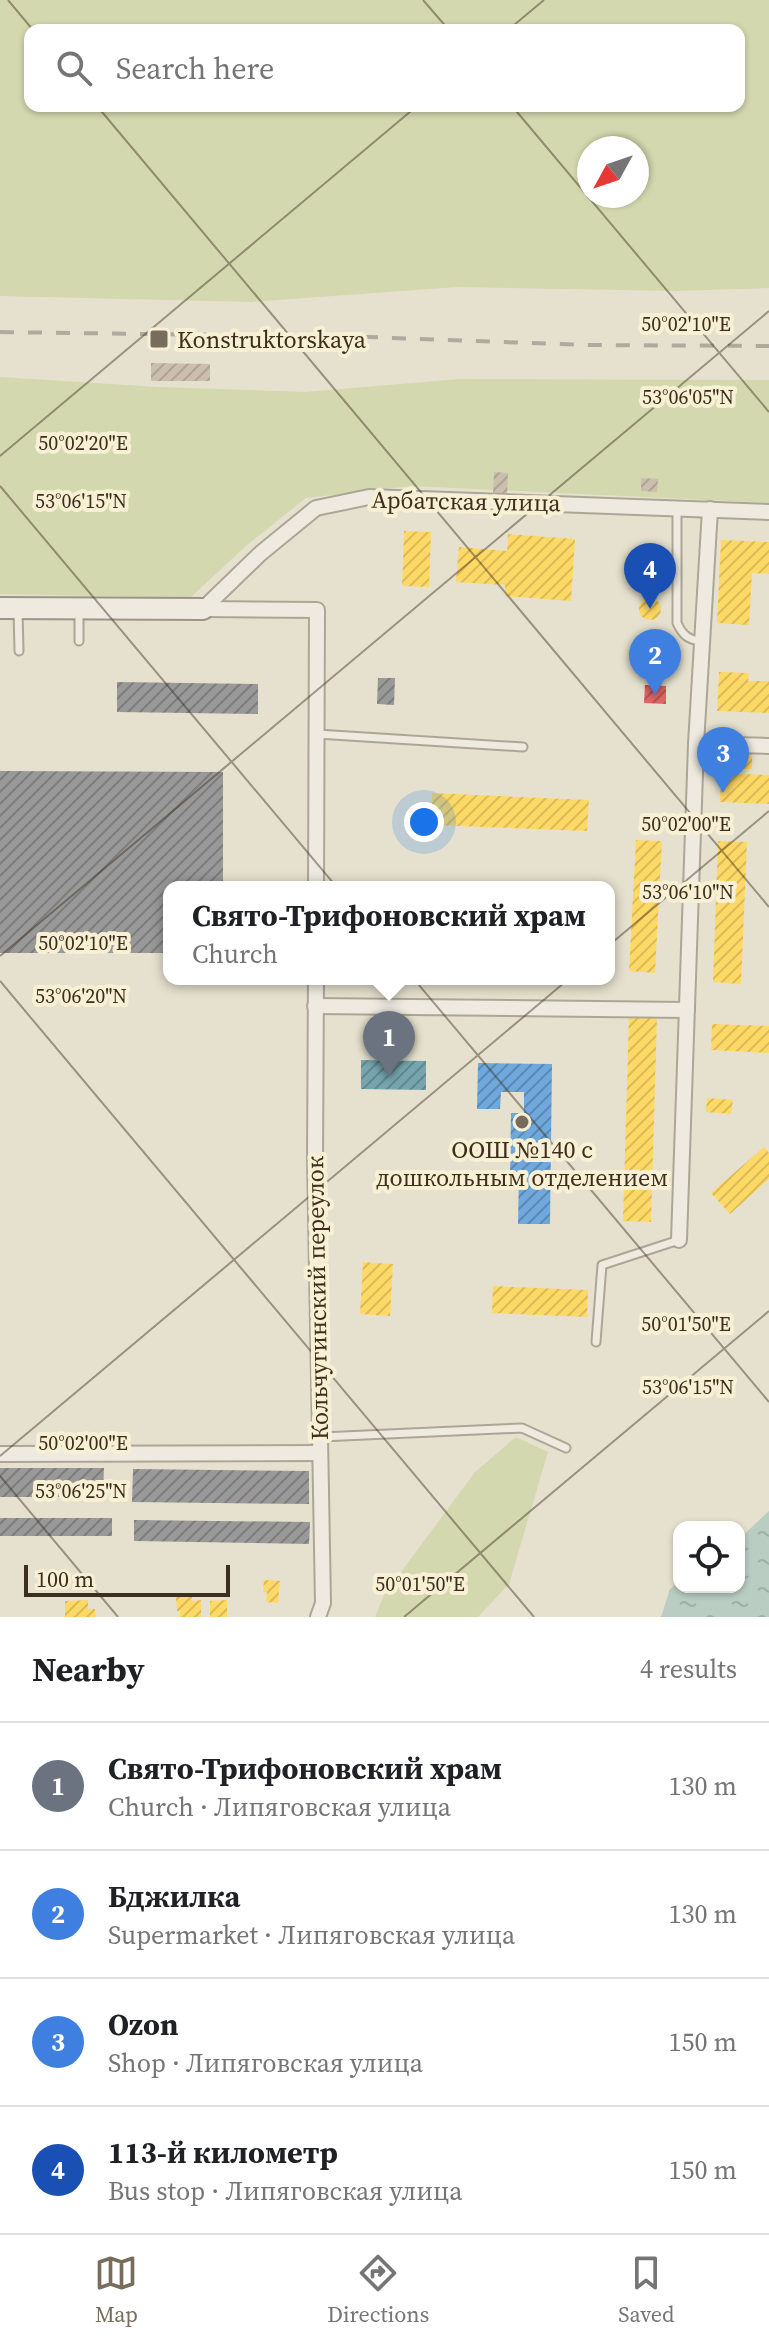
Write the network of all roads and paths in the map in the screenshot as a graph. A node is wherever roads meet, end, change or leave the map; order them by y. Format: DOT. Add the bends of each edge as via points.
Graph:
graph roads {
  1 [pos="677,507"];
  2 [pos="710,509"];
  3 [pos="769,512"];
  4 [pos="9,608"];
  5 [pos="79,609"];
  6 [pos="203,609"];
  7 [pos="79,641"];
  8 [pos="703,643"];
  9 [pos="19,651"];
  10 [pos="317,734"];
  11 [pos="696,744"];
  12 [pos="769,746"];
  13 [pos="523,747"];
  14 [pos="316,881"];
  15 [pos="316,985"];
  16 [pos="315,1006"];
  17 [pos="687,1010"];
  18 [pos="679,1240"];
  19 [pos="596,1342"];
  20 [pos="319,1437"];
  21 [pos="566,1448"];
  22 [pos="319,1453"];
  23 [pos="0,1454"];
  24 [pos="318,1617"];
  1 -- 2 [label="street, Арбатская улица"];
  1 -- 6 [label="street, Арбатская улица" via="369,497 316,508"];
  1 -- 8 [label="lane" via="677,623 689,640"];
  2 -- 3 [label="street, Арбатская улица"];
  2 -- 8 [label="street"];
  4 -- 5 [label="street"];
  4 -- 9 [label="lane"];
  5 -- 6 [label="street"];
  5 -- 7 [label="lane"];
  6 -- 10 [label="street" via="317,610"];
  8 -- 11 [label="street"];
  10 -- 13 [label="lane"];
  10 -- 14 [label="street"];
  11 -- 12 [label="street"];
  11 -- 17 [label="street"];
  15 -- 16 [label="street, Кольчугинский переулок"];
  16 -- 17 [label="street"];
  16 -- 20 [label="street, Кольчугинский переулок"];
  17 -- 18 [label="street"];
  18 -- 19 [label="lane" via="602,1265"];
  20 -- 21 [label="lane" via="522,1428"];
  20 -- 22 [label="street, Кольчугинский переулок"];
  22 -- 23 [label="street"];
  22 -- 24 [label="street, Кольчугинский переулок" via="323,1603"];
}
